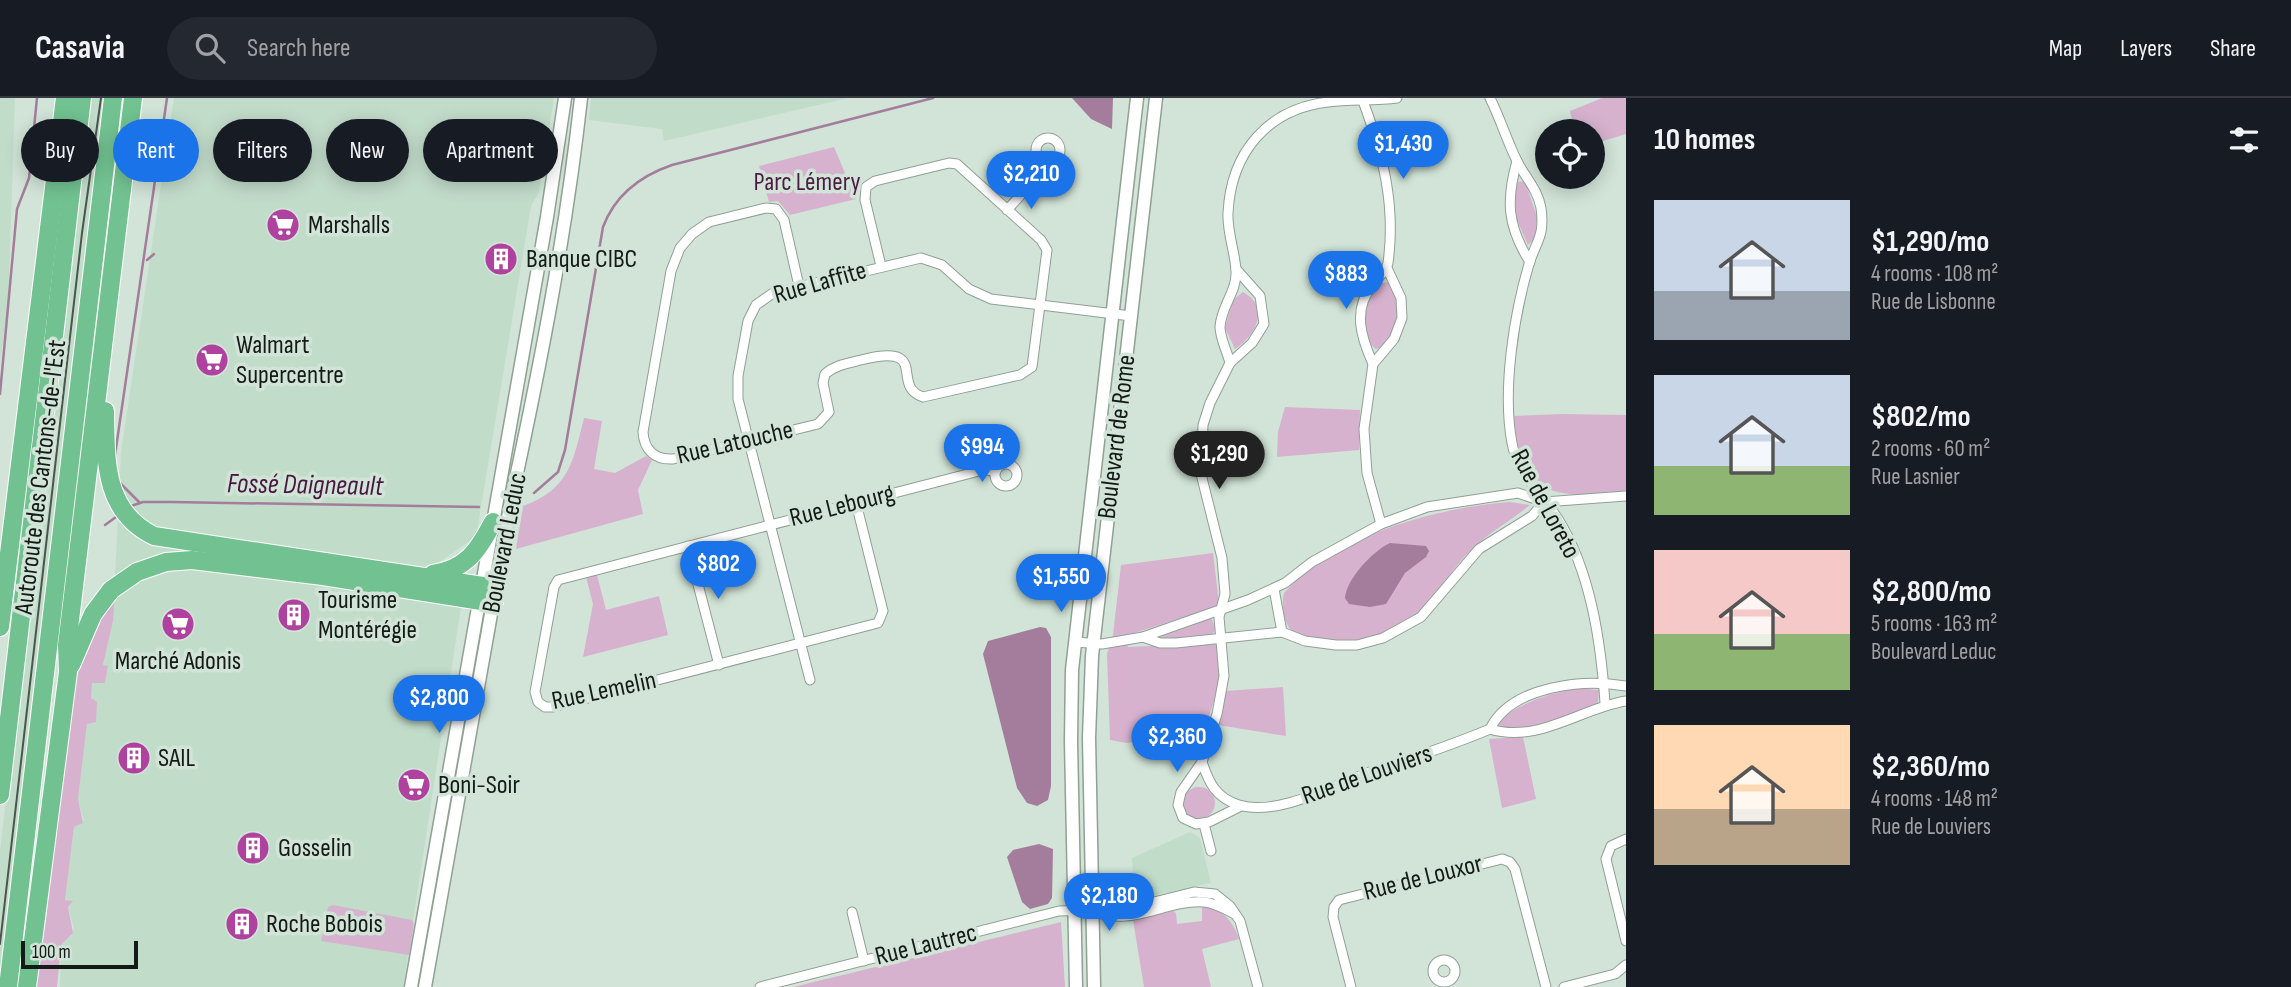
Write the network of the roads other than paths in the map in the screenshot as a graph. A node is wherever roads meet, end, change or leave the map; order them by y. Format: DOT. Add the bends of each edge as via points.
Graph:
graph roads {
  1 [pos="65,98"];
  2 [pos="82,98"];
  3 [pos="113,98"];
  4 [pos="133,98"];
  5 [pos="565,98"];
  6 [pos="580,98"];
  7 [pos="1138,98"];
  8 [pos="1156,98"];
  9 [pos="1397,98"];
  10 [pos="1490,98"];
  11 [pos="1363,101"];
  12 [pos="1517,161"];
  13 [pos="1047,162"];
  14 [pos="1007,209"];
  15 [pos="1530,262"];
  16 [pos="881,267"];
  17 [pos="1387,268"];
  18 [pos="1236,269"];
  19 [pos="799,286"];
  20 [pos="1041,306"];
  21 [pos="1112,314"];
  22 [pos="1131,316"];
  23 [pos="101,361"];
  24 [pos="1230,363"];
  25 [pos="1373,364"];
  26 [pos="749,441"];
  27 [pos="996,471"];
  28 [pos="1626,496"];
  29 [pos="1545,502"];
  30 [pos="856,503"];
  31 [pos="493,522"];
  32 [pos="769,524"];
  33 [pos="1381,524"];
  34 [pos="688,546"];
  35 [pos="426,576"];
  36 [pos="1275,589"];
  37 [pos="488,594"];
  38 [pos="1222,611"];
  39 [pos="0,627"];
  40 [pos="1282,632"];
  41 [pos="1143,637"];
  42 [pos="1222,638"];
  43 [pos="1075,642"];
  44 [pos="801,644"];
  45 [pos="1093,644"];
  46 [pos="719,665"];
  47 [pos="68,672"];
  48 [pos="810,680"];
  49 [pos="1604,682"];
  50 [pos="1626,686"];
  51 [pos="1626,701"];
  52 [pos="1605,704"];
  53 [pos="1490,729"];
  54 [pos="1202,762"];
  55 [pos="0,794"];
  56 [pos="1241,806"];
  57 [pos="1204,824"];
  58 [pos="1626,839"];
  59 [pos="1211,851"];
  60 [pos="1092,909"];
  61 [pos="1074,910"];
  62 [pos="852,912"];
  63 [pos="1626,941"];
  64 [pos="864,961"];
  65 [pos="1626,965"];
  66 [pos="8,987"];
  67 [pos="27,987"];
  68 [pos="411,987"];
  69 [pos="425,987"];
  70 [pos="760,987"];
  71 [pos="1076,987"];
  72 [pos="1094,987"];
  73 [pos="1258,987"];
  74 [pos="1351,987"];
  75 [pos="1546,987"];
  76 [pos="1564,987"];
  1 -- 39 [label="highway"];
  2 -- 55 [label="highway, Autoroute des Cantons-de-l'Est"];
  3 -- 66 [label="highway, Autoroute des Cantons-de-l'Est"];
  4 -- 23 [label="highway"];
  5 -- 31 [label="main road, Boulevard Leduc"];
  6 -- 37 [label="main road, Boulevard Leduc" via="559,258"];
  7 -- 21 [label="main road, Boulevard de Rome"];
  8 -- 22 [label="main road, Boulevard de Rome"];
  9 -- 11 [label="street"];
  10 -- 12 [label="street, Rue de Loreto"];
  11 -- 17 [label="street" via="1388,183"];
  11 -- 18 [label="street" via="1296,108 1271,122 1250,144 1235,173 1229,210"];
  12 -- 15 [label="street" via="1509,192 1510,212"];
  12 -- 15 [label="street, Rue de Loreto" via="1530,179 1541,210 1539,246"];
  13 -- 14 [label="street"];
  14 -- 16 [label="street" via="952,163 872,182 864,191 864,200"];
  14 -- 20 [label="street" via="1047,250"];
  15 -- 29 [label="street, Rue de Loreto" via="1513,347 1510,419 1516,459"];
  16 -- 19 [label="street, Rue Laffite"];
  16 -- 20 [label="street, Rue Laffite" via="927,258 985,298"];
  17 -- 25 [label="street" via="1365,295 1360,313 1361,332"];
  17 -- 25 [label="street" via="1401,298 1402,318 1394,339"];
  18 -- 24 [label="street" via="1235,287 1220,323"];
  18 -- 24 [label="street" via="1261,296 1265,318 1252,343"];
  19 -- 26 [label="street, Rue Laffite" via="763,298 750,315 737,386"];
  19 -- 26 [label="street, Rue Latouche" via="784,220 773,208 701,227 684,242 674,261 643,432 646,445 655,456 670,460"];
  20 -- 21 [label="street, Rue Laffite"];
  20 -- 26 [label="street, Rue Latouche" via="1034,362 1025,373 923,397 912,390 902,360 885,354 825,374 830,409 823,421"];
  21 -- 22 [label="street, Rue Laffite"];
  21 -- 43 [label="main road, Boulevard de Rome"];
  22 -- 45 [label="main road, Boulevard de Rome"];
  23 -- 35 [label="highway" via="109,481 120,508 141,529 167,540"];
  23 -- 47 [label="highway"];
  24 -- 38 [label="street" via="1210,404 1200,448 1203,486 1222,558"];
  25 -- 33 [label="street" via="1365,408 1365,454"];
  26 -- 32 [label="street, Rue Laffite"];
  27 -- 30 [label="street, Rue Lebourg" via="983,470"];
  28 -- 29 [label="street"];
  29 -- 33 [label="street" via="1518,493 1468,498"];
  29 -- 40 [label="street" via="1532,516 1479,549 1426,612 1392,634 1357,645 1335,645"];
  29 -- 49 [label="street, Rue de Loreto" via="1565,533 1583,579"];
  30 -- 32 [label="street, Rue Lebourg"];
  30 -- 44 [label="street, Rue Lemelin" via="883,616 872,626"];
  31 -- 35 [label="highway" via="467,562"];
  31 -- 37 [label="main road, Boulevard Leduc"];
  32 -- 34 [label="street, Rue Lemelin"];
  32 -- 44 [label="street, Rue Laffite"];
  33 -- 36 [label="street" via="1312,562"];
  34 -- 46 [label="street"];
  34 -- 46 [label="street, Rue Lemelin" via="557,581 535,696 541,705 551,708"];
  35 -- 37 [label="highway"];
  36 -- 38 [label="street"];
  36 -- 40 [label="street"];
  37 -- 47 [label="highway" via="198,561 166,562 129,576 106,596 89,622"];
  37 -- 68 [label="main road, Boulevard Leduc"];
  37 -- 69 [label="main road, Boulevard Leduc"];
  38 -- 41 [label="street"];
  38 -- 42 [label="street"];
  40 -- 42 [label="street"];
  41 -- 42 [label="street" via="1160,643"];
  41 -- 45 [label="street"];
  42 -- 54 [label="street" via="1223,689"];
  43 -- 45 [label="street"];
  43 -- 61 [label="main road, Boulevard de Rome" via="1070,711"];
  44 -- 46 [label="street, Rue Lemelin"];
  44 -- 48 [label="street, Rue Laffite"];
  45 -- 60 [label="main road, Boulevard de Rome" via="1089,738"];
  47 -- 67 [label="highway"];
  49 -- 50 [label="street, Rue de Louviers"];
  49 -- 52 [label="street, Rue de Loreto"];
  49 -- 53 [label="street, Rue de Louviers" via="1544,691 1515,704"];
  51 -- 52 [label="street, Rue de Louviers"];
  52 -- 53 [label="street, Rue de Louviers" via="1560,724 1533,730 1507,734"];
  53 -- 56 [label="street, Rue de Louviers" via="1301,799"];
  54 -- 56 [label="street" via="1210,785"];
  54 -- 57 [label="street" via="1181,792 1178,805 1189,822"];
  56 -- 57 [label="street, Rue de Louviers"];
  57 -- 59 [label="street"];
  58 -- 63 [label="street" via="1611,846 1606,859"];
  60 -- 61 [label="street, Rue Lautrec"];
  60 -- 72 [label="main road, Boulevard de Rome"];
  60 -- 73 [label="street, Rue Lautrec" via="1131,916 1203,902 1236,915"];
  61 -- 64 [label="street, Rue Lautrec"];
  61 -- 71 [label="main road, Boulevard de Rome"];
  62 -- 64 [label="street"];
  64 -- 70 [label="street, Rue Lautrec"];
  65 -- 76 [label="street" via="1615,974"];
  74 -- 75 [label="street, Rue de Louxor" via="1333,917 1339,900 1502,859 1515,869"];
}
